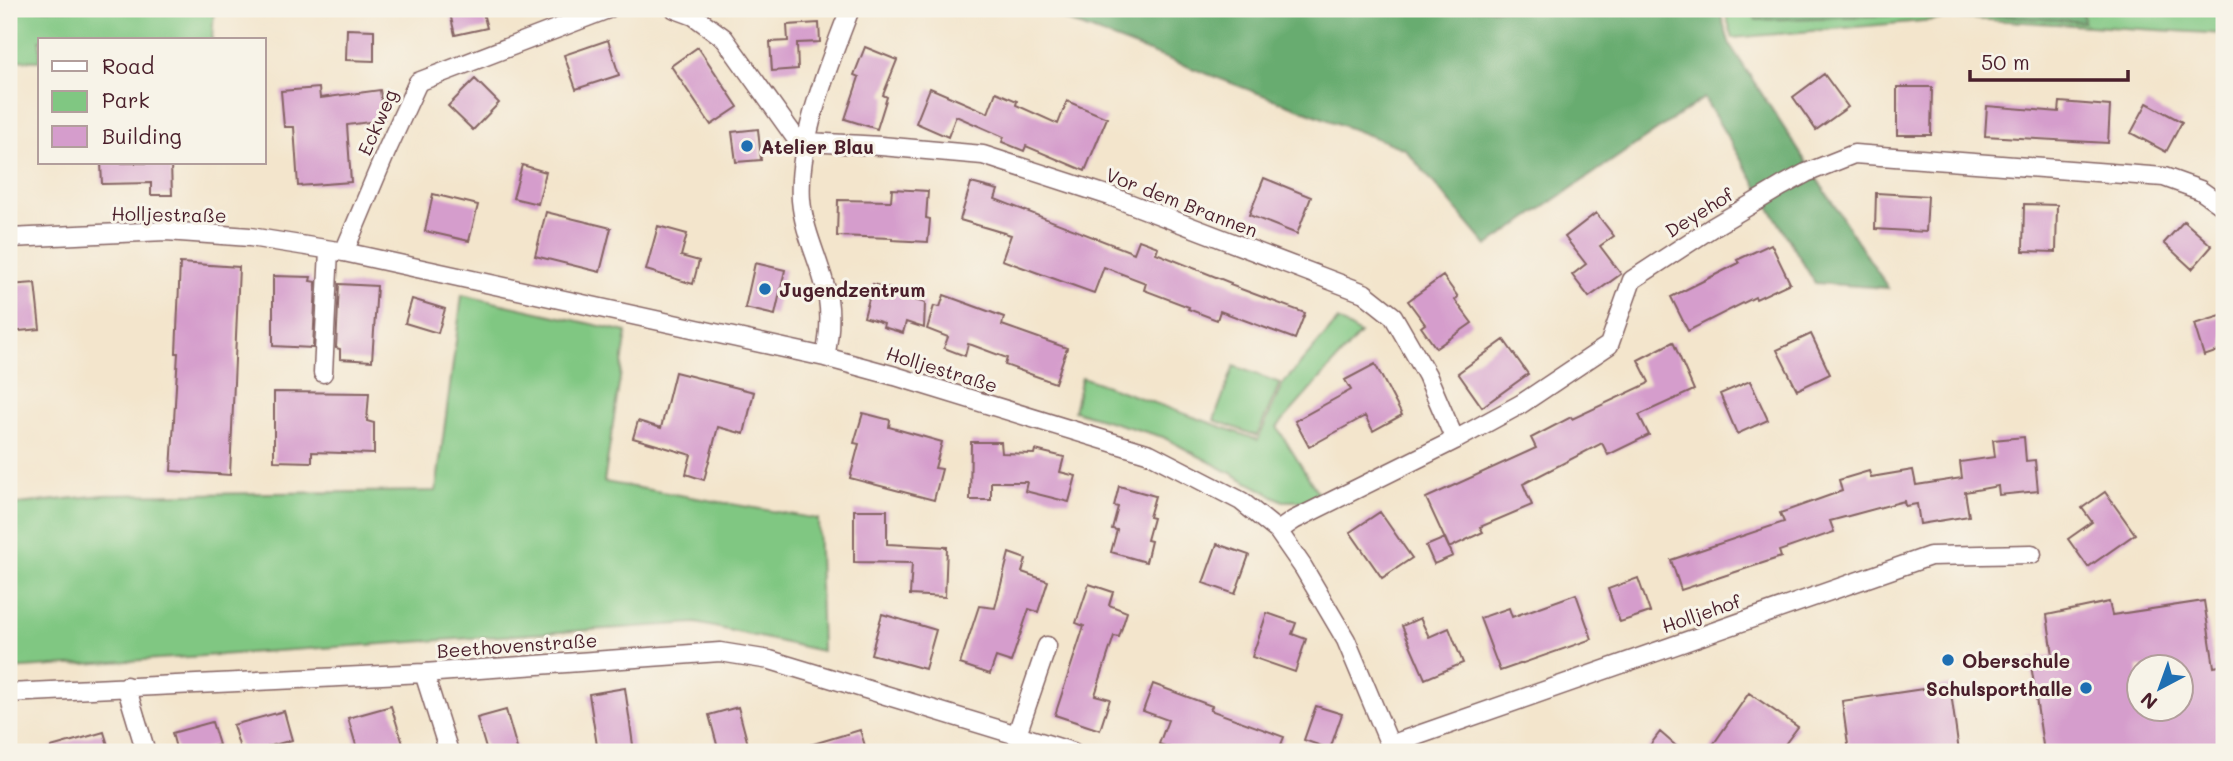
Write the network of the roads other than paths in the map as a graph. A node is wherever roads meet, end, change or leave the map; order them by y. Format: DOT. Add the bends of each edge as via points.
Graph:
graph roads {
  1 [pos="608,9"];
  2 [pos="676,9"];
  3 [pos="850,9"];
  4 [pos="806,147"];
  5 [pos="2224,207"];
  6 [pos="9,238"];
  7 [pos="336,251"];
  8 [pos="825,357"];
  9 [pos="323,373"];
  10 [pos="1455,440"];
  11 [pos="1278,531"];
  12 [pos="2032,554"];
  13 [pos="1047,646"];
  14 [pos="424,673"];
  15 [pos="126,686"];
  16 [pos="9,693"];
  17 [pos="1017,734"];
  18 [pos="1390,748"];
  19 [pos="146,752"];
  20 [pos="449,752"];
  21 [pos="1073,752"];
  1 -- 7 [label="street, Eckweg" via="418,82"];
  2 -- 4 [label="street" via="701,20 724,38"];
  3 -- 4 [label="street" via="821,82"];
  4 -- 8 [label="street" via="801,199 828,297"];
  4 -- 10 [label="street, Vor dem Brannen" via="881,146 983,155 1110,196 1364,293 1393,316 1427,375"];
  5 -- 10 [label="street, Deyehof" via="2200,190 2164,177 1854,154 1782,186 1632,280 1609,345 1521,404"];
  6 -- 7 [label="street, Holljestraße" via="166,231 250,237"];
  7 -- 8 [label="street, Holljestraße"];
  7 -- 9 [label="street"];
  8 -- 11 [label="street, Holljestraße" via="1150,454 1241,500"];
  10 -- 11 [label="street, Deyehof"];
  11 -- 18 [label="street, Holljestraße" via="1346,640"];
  12 -- 18 [label="street, Holljehof" via="1930,556"];
  13 -- 17 [label="street"];
  14 -- 15 [label="street, Beethovenstraße"];
  14 -- 17 [label="street, Beethovenstraße" via="720,652 770,660"];
  14 -- 20 [label="street"];
  15 -- 16 [label="street, Beethovenstraße"];
  15 -- 19 [label="street"];
  17 -- 21 [label="street, Beethovenstraße"];
}
